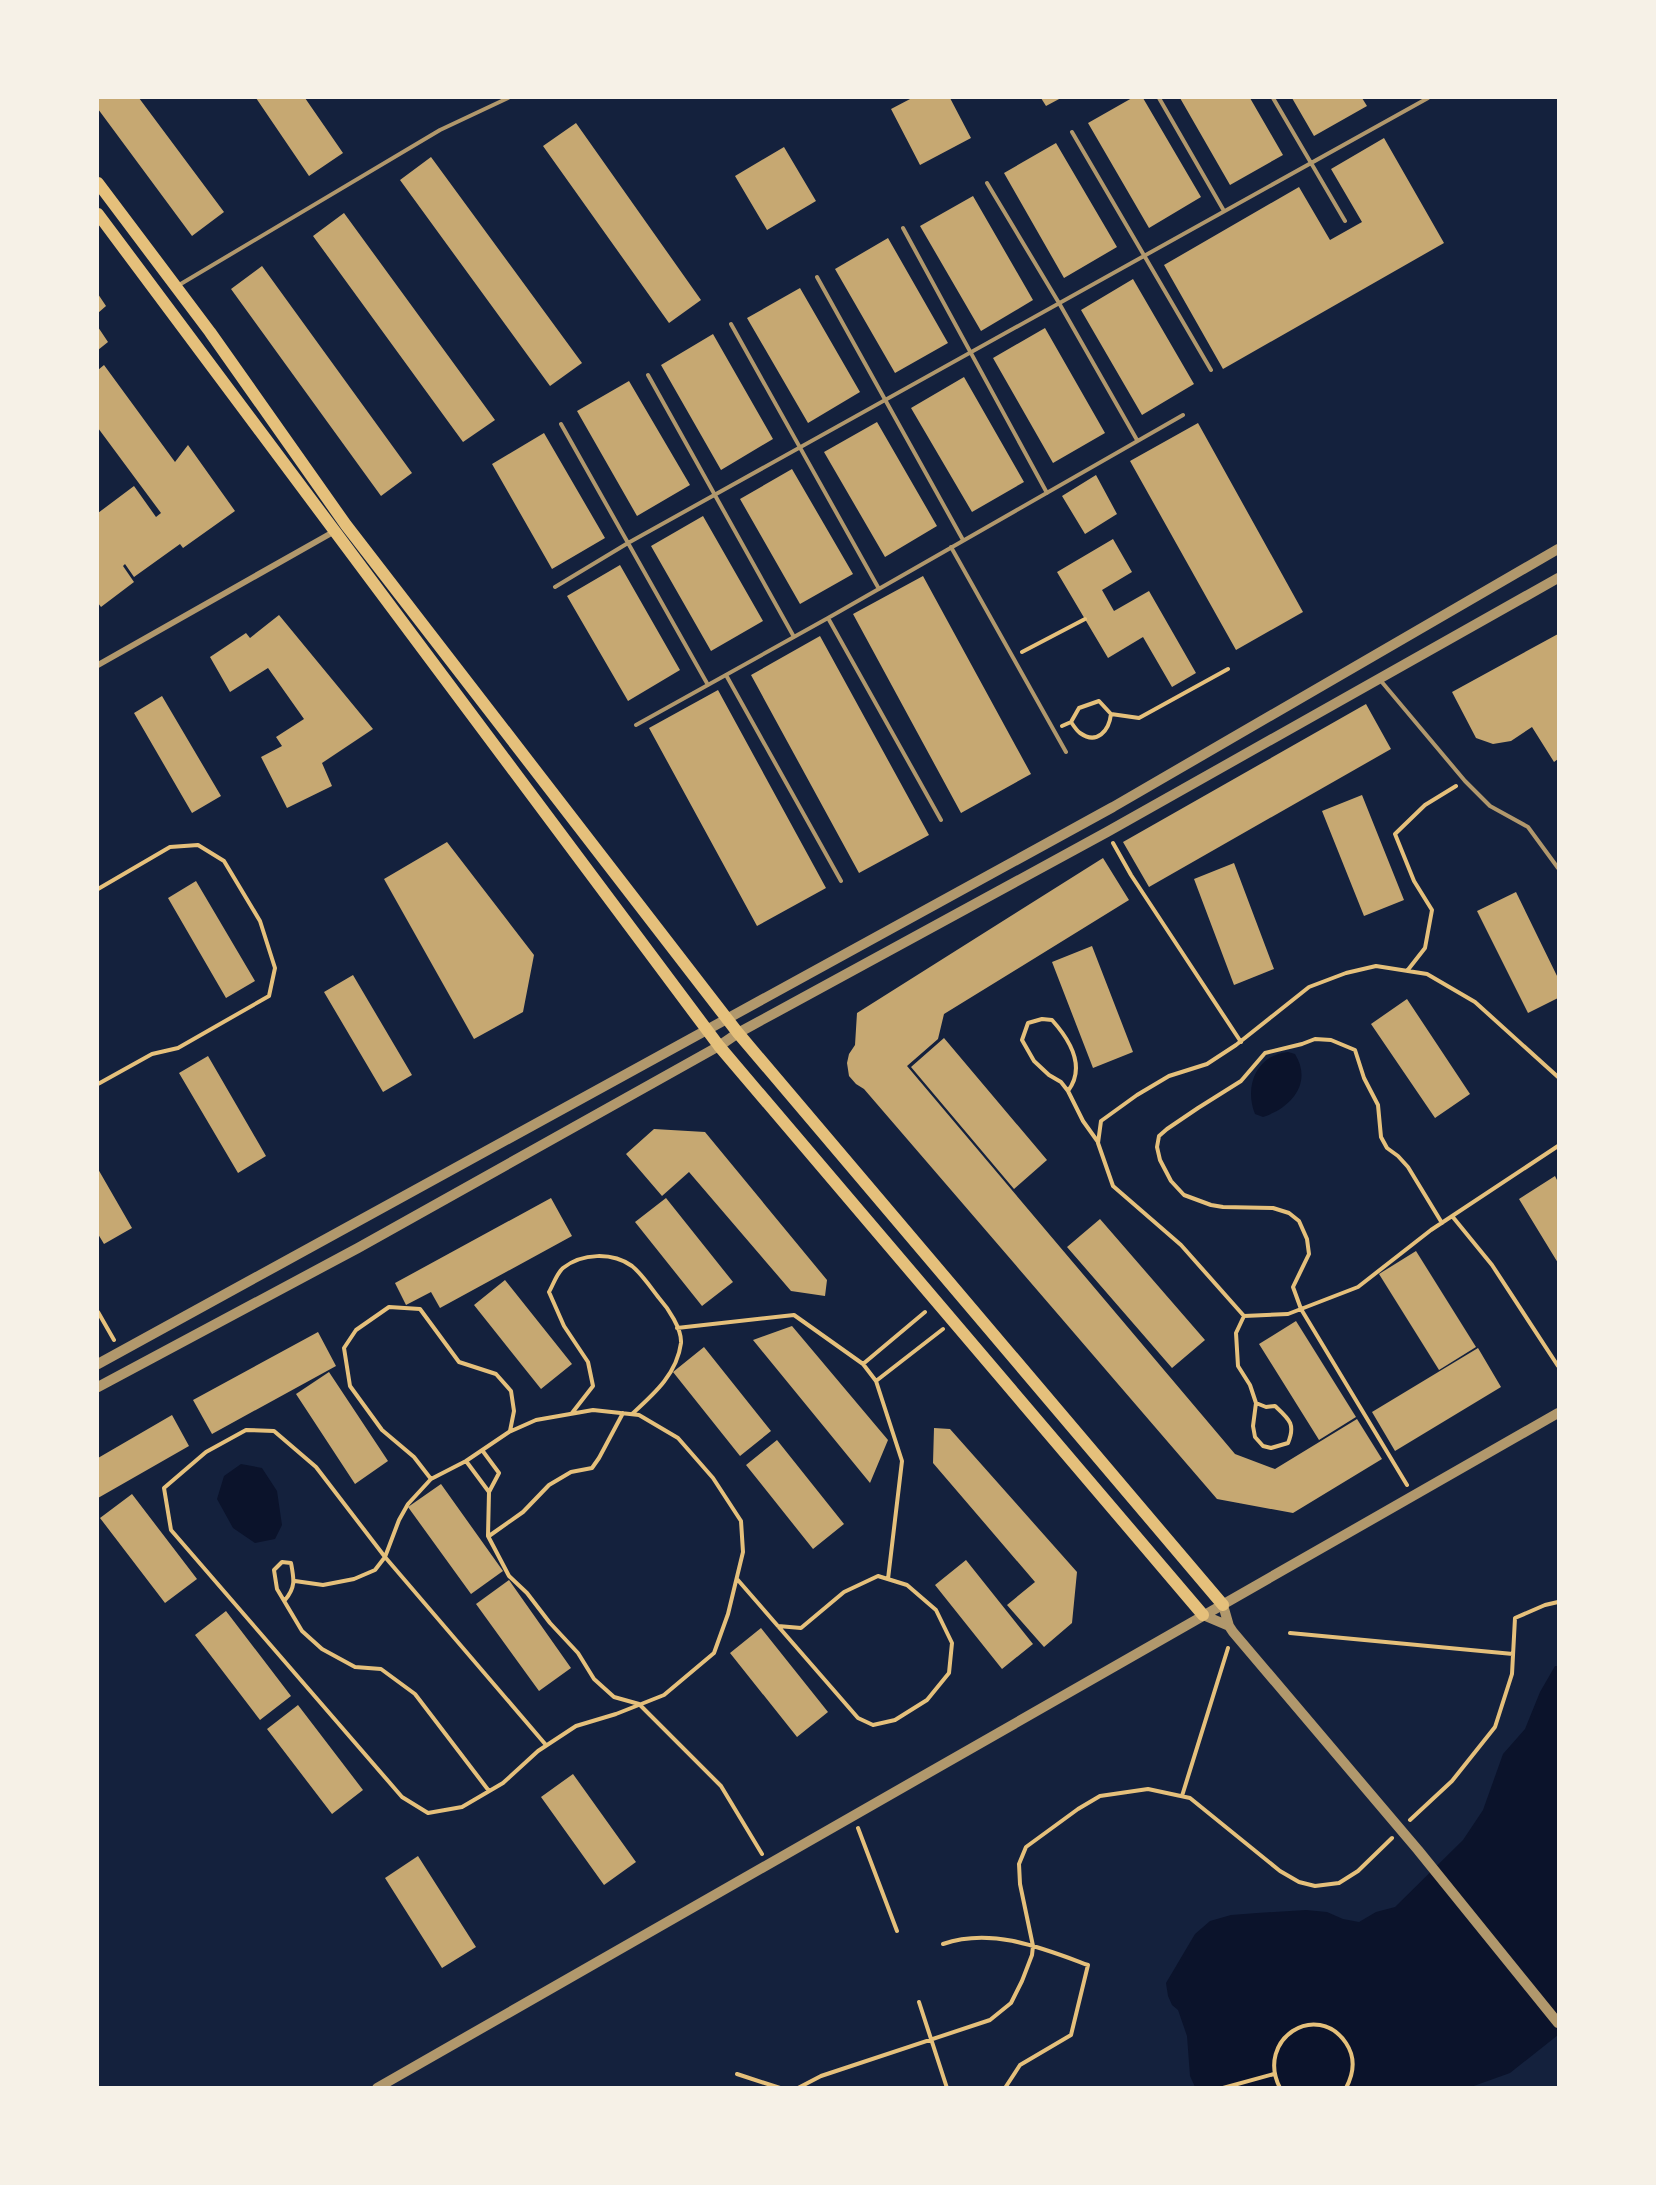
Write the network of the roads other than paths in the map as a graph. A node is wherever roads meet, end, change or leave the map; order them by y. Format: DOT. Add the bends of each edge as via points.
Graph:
graph roads {
  1 [pos="508,98"];
  2 [pos="1159,98"];
  3 [pos="1273,98"];
  4 [pos="1428,98"];
  5 [pos="1072,132"];
  6 [pos="1310,163"];
  7 [pos="98,183"];
  8 [pos="987,183"];
  9 [pos="1224,211"];
  10 [pos="98,214"];
  11 [pos="1345,221"];
  12 [pos="903,228"];
  13 [pos="1145,255"];
  14 [pos="817,277"];
  15 [pos="176,287"];
  16 [pos="1059,303"];
  17 [pos="731,324"];
  18 [pos="971,352"];
  19 [pos="1211,370"];
  20 [pos="648,375"];
  21 [pos="885,400"];
  22 [pos="1183,415"];
  23 [pos="561,424"];
  24 [pos="1137,440"];
  25 [pos="799,448"];
  26 [pos="1047,493"];
  27 [pos="714,495"];
  28 [pos="346,525"];
  29 [pos="334,531"];
  30 [pos="963,540"];
  31 [pos="628,543"];
  32 [pos="951,547"];
  33 [pos="1558,549"];
  34 [pos="1558,578"];
  35 [pos="555,587"];
  36 [pos="879,588"];
  37 [pos="828,618"];
  38 [pos="794,637"];
  39 [pos="98,665"];
  40 [pos="726,675"];
  41 [pos="1380,680"];
  42 [pos="708,685"];
  43 [pos="636,725"];
  44 [pos="1066,752"];
  45 [pos="941,820"];
  46 [pos="1558,868"];
  47 [pos="841,881"];
  48 [pos="726,1018"];
  49 [pos="707,1030"];
  50 [pos="738,1033"];
  51 [pos="719,1046"];
  52 [pos="98,1364"];
  53 [pos="98,1387"];
  54 [pos="1558,1413"];
  55 [pos="1223,1605"];
  56 [pos="1203,1615"];
  57 [pos="1231,1629"];
  58 [pos="1558,2024"];
  59 [pos="377,2088"];
  1 -- 15 [label="lane" via="440,130"];
  2 -- 9 [label="lane"];
  3 -- 6 [label="lane"];
  4 -- 6 [label="lane"];
  5 -- 13 [label="lane"];
  6 -- 9 [label="lane"];
  6 -- 11 [label="lane"];
  7 -- 15 [label="main road"];
  8 -- 16 [label="lane"];
  9 -- 13 [label="lane"];
  10 -- 29 [label="main road"];
  12 -- 18 [label="lane"];
  13 -- 16 [label="lane"];
  13 -- 19 [label="lane"];
  14 -- 21 [label="lane"];
  15 -- 28 [label="main road"];
  16 -- 18 [label="lane"];
  16 -- 24 [label="lane"];
  17 -- 25 [label="lane"];
  18 -- 21 [label="lane"];
  18 -- 26 [label="lane"];
  20 -- 27 [label="lane"];
  21 -- 25 [label="lane"];
  21 -- 30 [label="lane"];
  22 -- 24 [label="lane"];
  23 -- 31 [label="lane"];
  24 -- 26 [label="lane"];
  25 -- 27 [label="lane"];
  25 -- 36 [label="lane"];
  26 -- 30 [label="lane"];
  27 -- 31 [label="lane"];
  27 -- 38 [label="lane"];
  28 -- 29 [label="street"];
  28 -- 48 [label="main road"];
  29 -- 39 [label="street"];
  29 -- 49 [label="main road"];
  30 -- 32 [label="lane"];
  31 -- 35 [label="lane"];
  31 -- 42 [label="lane"];
  32 -- 36 [label="lane"];
  32 -- 44 [label="lane"];
  33 -- 48 [label="street" via="1113,807"];
  34 -- 41 [label="street"];
  36 -- 37 [label="lane"];
  37 -- 38 [label="lane"];
  37 -- 45 [label="lane"];
  38 -- 40 [label="lane"];
  40 -- 42 [label="lane"];
  40 -- 47 [label="lane"];
  41 -- 46 [label="lane" via="1465,781 1490,806 1528,827"];
  41 -- 50 [label="street"];
  42 -- 43 [label="lane"];
  48 -- 49 [label="street"];
  48 -- 50 [label="main road"];
  49 -- 51 [label="main road"];
  49 -- 52 [label="street"];
  50 -- 51 [label="street"];
  50 -- 55 [label="main road"];
  51 -- 53 [label="street" via="358,1248"];
  51 -- 56 [label="main road"];
  54 -- 55 [label="street"];
  55 -- 56 [label="street"];
  55 -- 57 [label="street"];
  56 -- 57 [label="street"];
  56 -- 59 [label="street"];
  57 -- 58 [label="street" via="1418,1850"];
}
